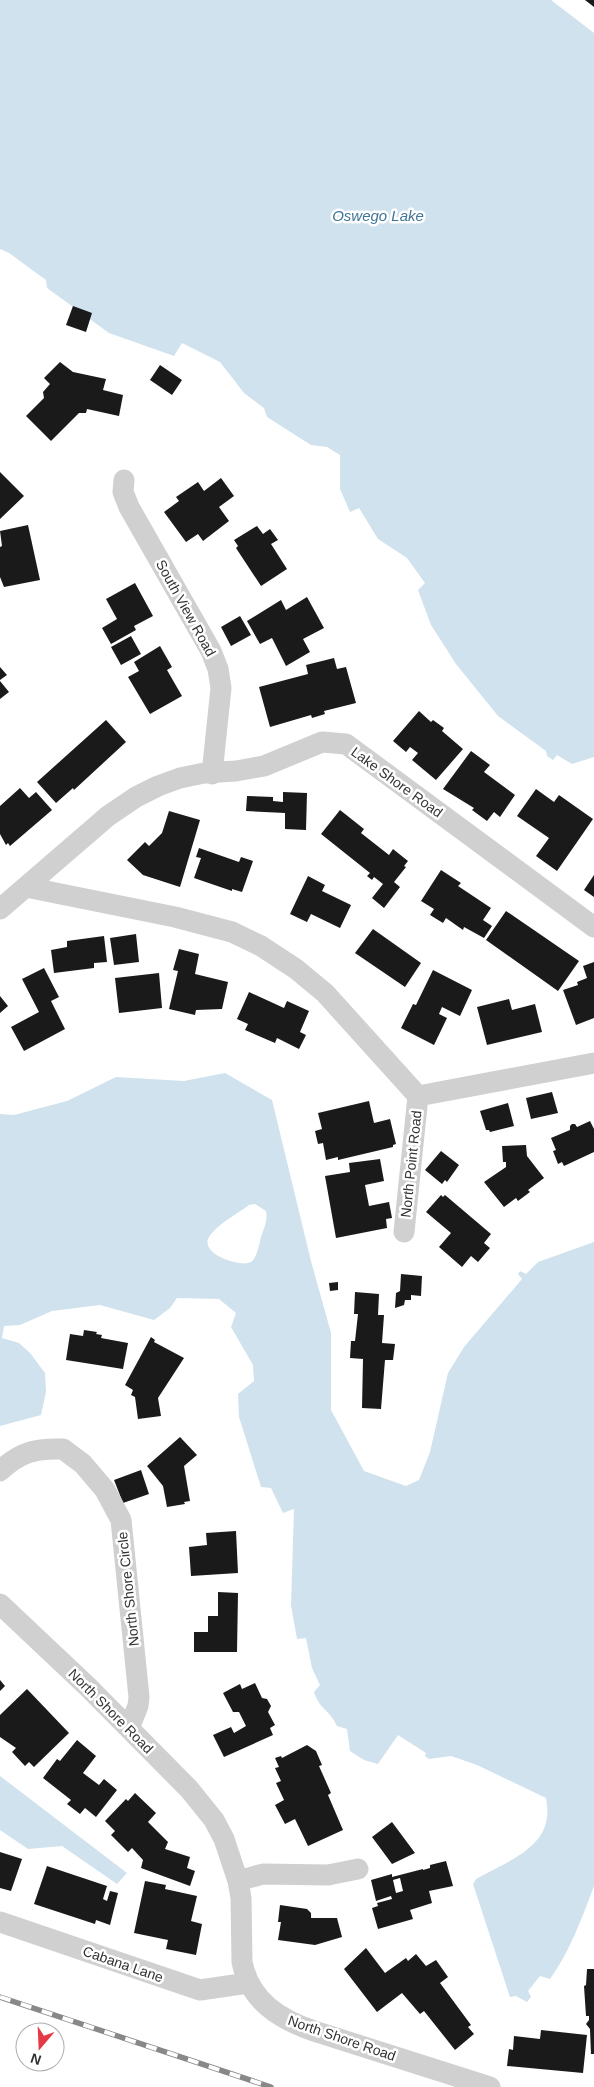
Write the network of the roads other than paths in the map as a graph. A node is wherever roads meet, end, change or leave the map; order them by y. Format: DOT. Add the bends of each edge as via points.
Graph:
graph roads {
  1 [pos="124,480"];
  2 [pos="212,774"];
  3 [pos="26,886"];
  4 [pos="0,909"];
  5 [pos="594,927"];
  6 [pos="594,1063"];
  7 [pos="418,1096"];
  8 [pos="404,1232"];
  9 [pos="0,1471"];
  10 [pos="0,1604"];
  11 [pos="129,1728"];
  12 [pos="358,1869"];
  13 [pos="238,1880"];
  14 [pos="0,1922"];
  15 [pos="248,1983"];
  16 [pos="490,2087"];
  1 -- 2 [label="street, South View Road" via="123,492 129,507 218,669 221,688"];
  2 -- 3 [label="street, Lake Shore Road" via="180,778 136,797 108,816"];
  2 -- 5 [label="street, Lake Shore Road" via="264,766 322,742 346,744"];
  3 -- 4 [label="street, Lake Shore Road"];
  3 -- 7 [label="street" via="175,917 232,932 261,946 325,993"];
  6 -- 7 [label="street"];
  7 -- 8 [label="street, North Point Road"];
  9 -- 11 [label="street, North Shore Circle" via="21,1454 64,1449 83,1464 105,1490 121,1520 139,1697"];
  10 -- 11 [label="street, North Shore Road"];
  11 -- 13 [label="street, North Shore Road" via="189,1789 214,1820"];
  12 -- 13 [label="street" via="328,1875 263,1874"];
  13 -- 15 [label="street, North Shore Road" via="242,1962"];
  14 -- 15 [label="street, Cabana Lane" via="200,1990"];
  15 -- 16 [label="street, North Shore Road" via="264,2004 292,2023"];
}
